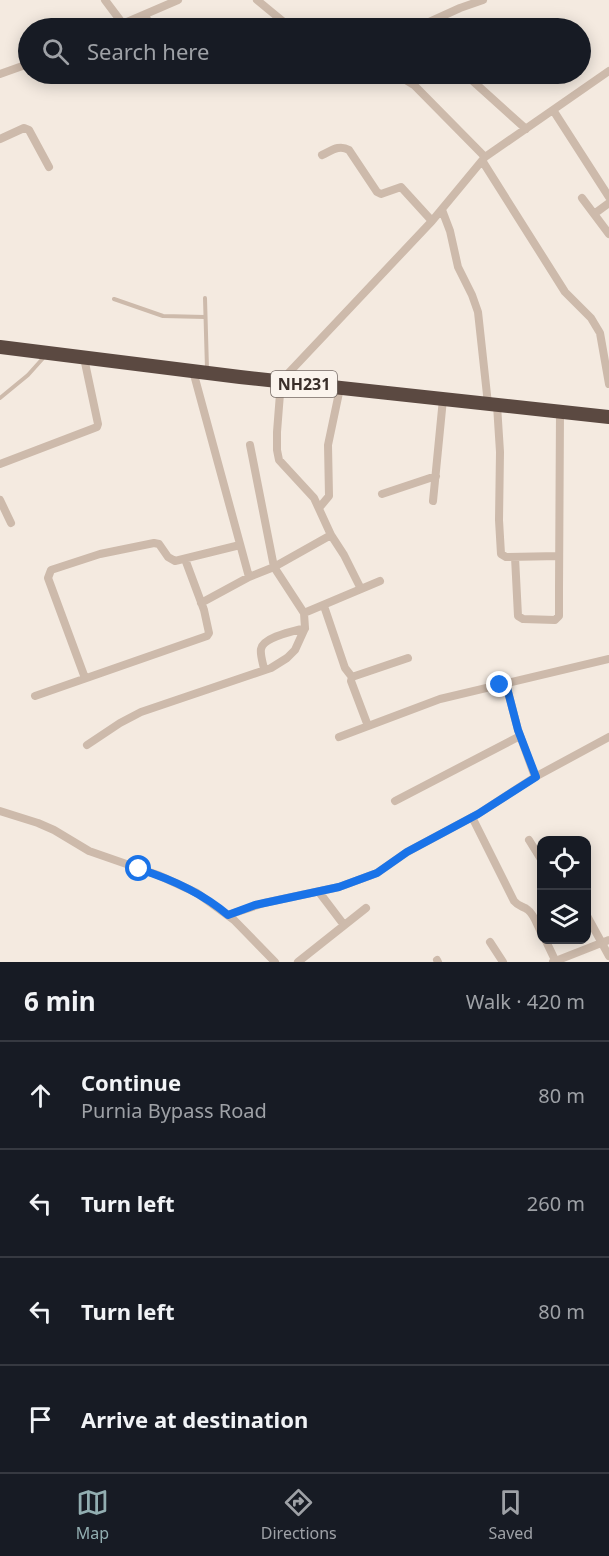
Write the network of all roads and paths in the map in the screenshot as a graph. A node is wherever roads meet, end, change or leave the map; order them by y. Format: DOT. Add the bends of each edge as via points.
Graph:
graph roads {
  1 [pos="105,0"];
  2 [pos="178,0"];
  3 [pos="256,0"];
  4 [pos="483,0"];
  5 [pos="146,14"];
  6 [pos="118,18"];
  7 [pos="137,18"];
  8 [pos="148,18"];
  9 [pos="278,18"];
  10 [pos="444,18"];
  11 [pos="18,68"];
  12 [pos="609,71"];
  13 [pos="0,74"];
  14 [pos="412,84"];
  15 [pos="476,84"];
  16 [pos="590,84"];
  17 [pos="591,84"];
  18 [pos="553,110"];
  19 [pos="526,129"];
  20 [pos="0,140"];
  21 [pos="322,155"];
  22 [pos="484,159"];
  23 [pos="49,167"];
  24 [pos="609,197"];
  25 [pos="582,198"];
  26 [pos="609,203"];
  27 [pos="442,210"];
  28 [pos="594,214"];
  29 [pos="432,221"];
  30 [pos="609,234"];
  31 [pos="205,298"];
  32 [pos="114,299"];
  33 [pos="205,317"];
  34 [pos="0,347"];
  35 [pos="48,353"];
  36 [pos="84,358"];
  37 [pos="200,372"];
  38 [pos="281,381"];
  39 [pos="609,384"];
  40 [pos="340,387"];
  41 [pos="0,398"];
  42 [pos="443,399"];
  43 [pos="492,404"];
  44 [pos="560,411"];
  45 [pos="609,417"];
  46 [pos="250,445"];
  47 [pos="0,464"];
  48 [pos="436,476"];
  49 [pos="382,494"];
  50 [pos="0,500"];
  51 [pos="433,501"];
  52 [pos="319,508"];
  53 [pos="11,523"];
  54 [pos="331,535"];
  55 [pos="240,545"];
  56 [pos="559,556"];
  57 [pos="515,557"];
  58 [pos="185,559"];
  59 [pos="274,567"];
  60 [pos="249,577"];
  61 [pos="380,581"];
  62 [pos="361,589"];
  63 [pos="201,603"];
  64 [pos="324,606"];
  65 [pos="304,613"];
  66 [pos="305,628"];
  67 [pos="408,658"];
  68 [pos="609,658"];
  69 [pos="264,669"];
  70 [pos="352,677"];
  71 [pos="85,678"];
  72 [pos="506,684"];
  73 [pos="35,696"];
  74 [pos="369,726"];
  75 [pos="520,736"];
  76 [pos="609,736"];
  77 [pos="339,737"];
  78 [pos="87,745"];
  79 [pos="536,777"];
  80 [pos="395,801"];
  81 [pos="0,811"];
  82 [pos="471,817"];
  83 [pos="529,840"];
  84 [pos="537,853"];
  85 [pos="319,892"];
  86 [pos="366,908"];
  87 [pos="228,915"];
  88 [pos="591,921"];
  89 [pos="344,925"];
  90 [pos="537,925"];
  91 [pos="490,942"];
  92 [pos="605,942"];
  93 [pos="546,944"];
  94 [pos="609,956"];
  95 [pos="568,959"];
  96 [pos="554,961"];
  97 [pos="275,962"];
  98 [pos="297,962"];
  99 [pos="503,962"];
  1 -- 6 [label="street"];
  2 -- 5 [label="street"];
  3 -- 9 [label="street"];
  4 -- 10 [label="street"];
  5 -- 7 [label="street"];
  5 -- 8 [label="lane"];
  11 -- 13 [label="street"];
  12 -- 17 [label="street"];
  14 -- 22 [label="street"];
  15 -- 19 [label="street"];
  16 -- 18 [label="street"];
  18 -- 19 [label="street"];
  18 -- 24 [label="street"];
  19 -- 22 [label="street"];
  20 -- 23 [label="street" via="24,128"];
  21 -- 29 [label="street" via="338,147 349,150 376,192 401,187"];
  22 -- 27 [label="street"];
  22 -- 39 [label="street" via="565,292 600,333"];
  25 -- 28 [label="street"];
  26 -- 28 [label="street"];
  27 -- 29 [label="street"];
  27 -- 43 [label="street" via="458,267 478,312"];
  28 -- 30 [label="street"];
  29 -- 38 [label="street"];
  31 -- 33 [label="lane"];
  32 -- 33 [label="lane" via="163,316"];
  33 -- 37 [label="lane"];
  34 -- 35 [label="highway, NH231"];
  35 -- 36 [label="highway, NH231"];
  35 -- 41 [label="lane" via="12,391"];
  36 -- 37 [label="highway, NH231"];
  36 -- 47 [label="street" via="97,427"];
  37 -- 38 [label="highway, NH231"];
  37 -- 55 [label="street"];
  38 -- 40 [label="highway, NH231"];
  38 -- 52 [label="street" via="279,460"];
  40 -- 42 [label="highway, NH231"];
  40 -- 52 [label="street" via="328,445 329,496"];
  42 -- 43 [label="highway, NH231"];
  42 -- 48 [label="street"];
  43 -- 44 [label="highway, NH231"];
  43 -- 57 [label="street" via="500,452 500,549 503,556"];
  44 -- 45 [label="highway, NH231"];
  44 -- 56 [label="street"];
  46 -- 59 [label="street"];
  48 -- 49 [label="street"];
  48 -- 51 [label="street"];
  50 -- 53 [label="street"];
  52 -- 54 [label="street"];
  54 -- 59 [label="street"];
  54 -- 62 [label="street"];
  55 -- 58 [label="street"];
  55 -- 60 [label="street"];
  56 -- 57 [label="street"];
  56 -- 57 [label="street" via="559,616 550,621 518,616"];
  58 -- 63 [label="street"];
  58 -- 71 [label="street" via="171,560 154,543 100,554 51,570 48,578"];
  59 -- 60 [label="street"];
  59 -- 65 [label="street"];
  60 -- 63 [label="street"];
  61 -- 62 [label="street"];
  62 -- 64 [label="street"];
  63 -- 71 [label="street" via="209,628 207,636"];
  64 -- 65 [label="street"];
  64 -- 70 [label="street" via="345,668"];
  65 -- 66 [label="street"];
  66 -- 69 [label="street" via="295,650"];
  66 -- 69 [label="street" via="263,643 260,651"];
  67 -- 70 [label="street"];
  68 -- 72 [label="street"];
  69 -- 78 [label="street" via="141,712"];
  70 -- 74 [label="street"];
  71 -- 73 [label="street"];
  72 -- 74 [label="street" via="440,699"];
  72 -- 75 [label="street"];
  74 -- 77 [label="street"];
  75 -- 79 [label="street"];
  75 -- 80 [label="street"];
  76 -- 79 [label="street"];
  79 -- 82 [label="street"];
  81 -- 87 [label="street" via="54,830 89,851 178,883"];
  82 -- 85 [label="street" via="377,873"];
  82 -- 90 [label="street" via="514,901 531,914"];
  83 -- 84 [label="street"];
  85 -- 87 [label="street" via="255,905"];
  85 -- 89 [label="street"];
  86 -- 89 [label="street"];
  87 -- 97 [label="street"];
  88 -- 92 [label="street"];
  89 -- 98 [label="street"];
  91 -- 99 [label="street"];
  92 -- 94 [label="street"];
  92 -- 95 [label="street"];
  93 -- 96 [label="street"];
  95 -- 96 [label="street"];
}
